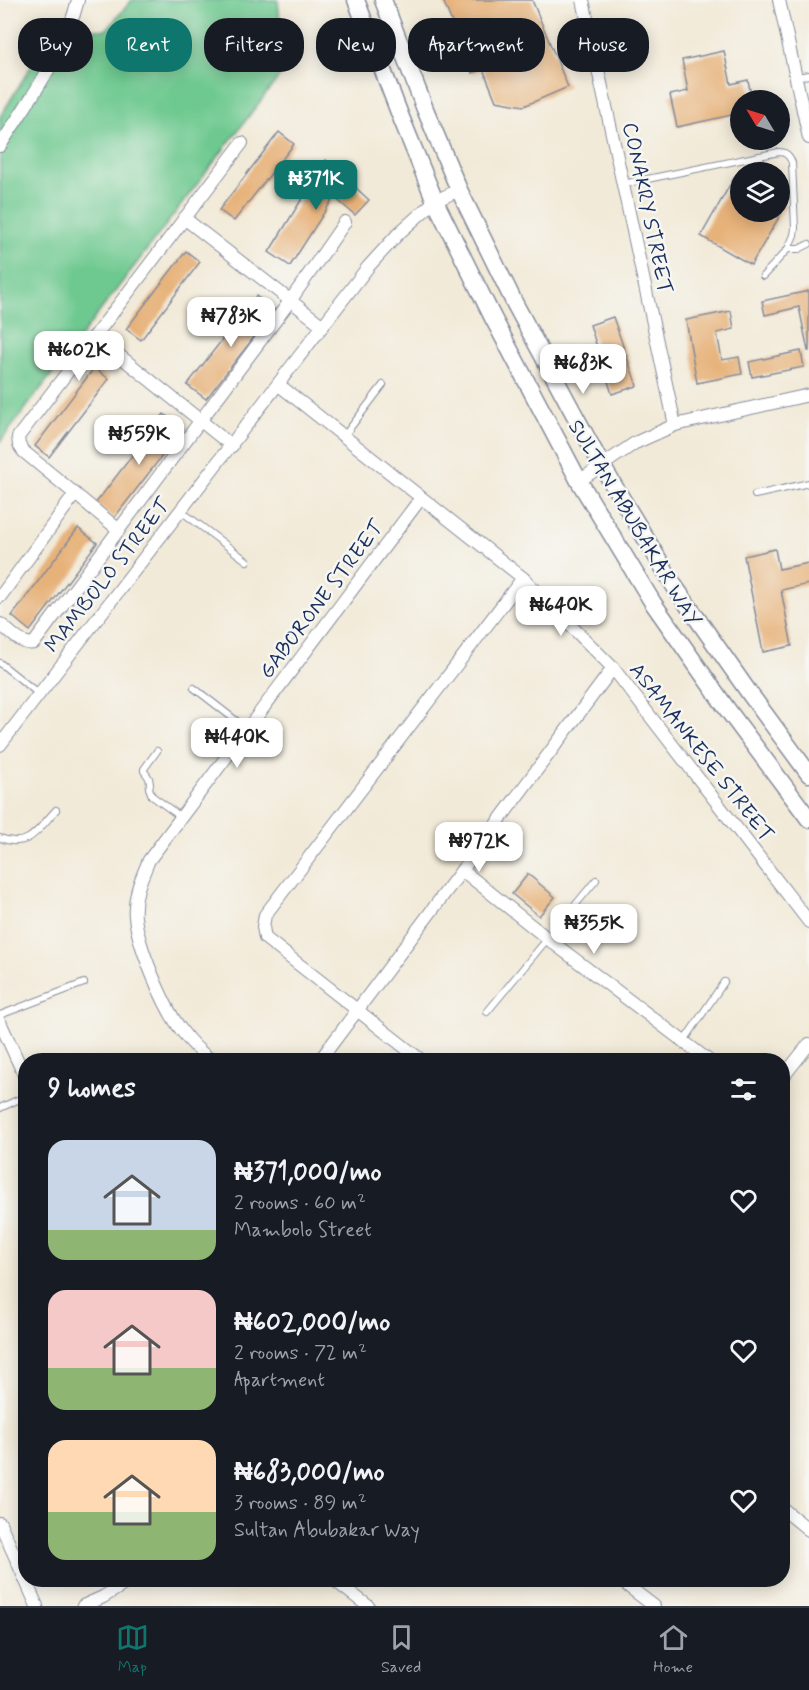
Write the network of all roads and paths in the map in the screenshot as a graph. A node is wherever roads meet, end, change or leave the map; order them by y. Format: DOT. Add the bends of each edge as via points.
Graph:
graph roads {
  1 [pos="78,0"];
  2 [pos="356,0"];
  3 [pos="383,0"];
  4 [pos="583,0"];
  5 [pos="779,0"];
  6 [pos="809,75"];
  7 [pos="796,76"];
  8 [pos="809,138"];
  9 [pos="242,143"];
  10 [pos="0,146"];
  11 [pos="623,184"];
  12 [pos="459,190"];
  13 [pos="435,201"];
  14 [pos="184,218"];
  15 [pos="345,222"];
  16 [pos="809,244"];
  17 [pos="788,249"];
  18 [pos="763,276"];
  19 [pos="290,301"];
  20 [pos="323,326"];
  21 [pos="95,336"];
  22 [pos="279,385"];
  23 [pos="383,385"];
  24 [pos="809,395"];
  25 [pos="200,421"];
  26 [pos="675,425"];
  27 [pos="344,437"];
  28 [pos="232,446"];
  29 [pos="602,466"];
  30 [pos="579,482"];
  31 [pos="809,483"];
  32 [pos="75,494"];
  33 [pos="755,495"];
  34 [pos="421,498"];
  35 [pos="181,511"];
  36 [pos="119,530"];
  37 [pos="247,561"];
  38 [pos="523,578"];
  39 [pos="0,597"];
  40 [pos="0,624"];
  41 [pos="0,663"];
  42 [pos="613,668"];
  43 [pos="194,688"];
  44 [pos="39,694"];
  45 [pos="248,729"];
  46 [pos="0,744"];
  47 [pos="157,751"];
  48 [pos="809,774"];
  49 [pos="56,810"];
  50 [pos="181,817"];
  51 [pos="809,819"];
  52 [pos="0,838"];
  53 [pos="462,870"];
  54 [pos="596,880"];
  55 [pos="809,922"];
  56 [pos="548,939"];
  57 [pos="724,982"];
  58 [pos="84,983"];
  59 [pos="357,1011"];
  60 [pos="487,1012"];
  61 [pos="0,1015"];
  62 [pos="0,1022"];
  63 [pos="684,1042"];
  64 [pos="809,1044"];
  65 [pos="202,1053"];
  66 [pos="325,1053"];
  67 [pos="412,1053"];
  68 [pos="699,1053"];
  69 [pos="18,1061"];
  70 [pos="790,1068"];
  71 [pos="18,1099"];
  72 [pos="0,1107"];
  73 [pos="790,1515"];
  74 [pos="0,1523"];
  75 [pos="809,1530"];
  76 [pos="18,1563"];
  77 [pos="29,1587"];
  78 [pos="119,1587"];
  79 [pos="343,1587"];
  80 [pos="629,1587"];
  81 [pos="37,1606"];
  82 [pos="83,1606"];
  83 [pos="368,1606"];
  84 [pos="654,1606"];
  1 -- 10 [label="street" via="52,62"];
  2 -- 13 [label="main road, SULTAN ABUBAKAR WAY"];
  3 -- 12 [label="main road, SULTAN ABUBAKAR WAY"];
  4 -- 11 [label="street, CONAKRY STREET"];
  5 -- 7 [label="street"];
  6 -- 7 [label="lane"];
  7 -- 8 [label="street"];
  9 -- 14 [label="street"];
  11 -- 17 [label="lane" via="783,152 790,158 793,174 795,228"];
  11 -- 26 [label="street, CONAKRY STREET"];
  12 -- 13 [label="street, MAMBOLO STREET"];
  12 -- 29 [label="main road, SULTAN ABUBAKAR WAY"];
  13 -- 20 [label="street, MAMBOLO STREET" via="368,267"];
  13 -- 30 [label="main road, SULTAN ABUBAKAR WAY"];
  14 -- 19 [label="street"];
  14 -- 21 [label="street"];
  15 -- 19 [label="street"];
  16 -- 17 [label="lane"];
  17 -- 18 [label="lane"];
  19 -- 20 [label="street"];
  19 -- 25 [label="street"];
  20 -- 22 [label="street, MAMBOLO STREET"];
  21 -- 25 [label="street"];
  21 -- 32 [label="street" via="18,436 23,451"];
  22 -- 27 [label="street, ASAMANKESE STREET"];
  22 -- 28 [label="street, MAMBOLO STREET"];
  23 -- 27 [label="lane"];
  24 -- 26 [label="street"];
  25 -- 28 [label="street"];
  25 -- 36 [label="street"];
  26 -- 29 [label="street" via="635,443"];
  27 -- 34 [label="street, ASAMANKESE STREET"];
  28 -- 35 [label="street, MAMBOLO STREET"];
  29 -- 30 [label="street"];
  29 -- 48 [label="main road, SULTAN ABUBAKAR WAY" via="675,587"];
  30 -- 51 [label="main road, SULTAN ABUBAKAR WAY" via="653,603"];
  31 -- 33 [label="lane"];
  32 -- 36 [label="street"];
  32 -- 39 [label="street"];
  34 -- 38 [label="street, ASAMANKESE STREET"];
  34 -- 45 [label="street, GABORONE STREET"];
  35 -- 37 [label="lane"];
  35 -- 44 [label="street, MAMBOLO STREET"];
  36 -- 40 [label="street" via="34,643 23,642"];
  38 -- 42 [label="street, ASAMANKESE STREET"];
  38 -- 59 [label="street" via="265,915 265,938"];
  41 -- 44 [label="lane"];
  42 -- 53 [label="street"];
  42 -- 55 [label="street, ASAMANKESE STREET"];
  43 -- 45 [label="lane"];
  44 -- 46 [label="street, MAMBOLO STREET"];
  45 -- 50 [label="street, GABORONE STREET"];
  47 -- 50 [label="lane" via="144,769 149,792"];
  49 -- 52 [label="lane" via="27,840"];
  50 -- 65 [label="street, GABORONE STREET" via="149,860 137,888 135,917 144,954 160,992 181,1030"];
  53 -- 56 [label="street"];
  53 -- 59 [label="street"];
  54 -- 56 [label="lane"];
  56 -- 60 [label="lane"];
  56 -- 63 [label="street"];
  57 -- 63 [label="lane"];
  58 -- 61 [label="lane"];
  59 -- 66 [label="street"];
  59 -- 67 [label="street"];
  62 -- 69 [label="street"];
  63 -- 68 [label="street"];
  64 -- 70 [label="street"];
  71 -- 72 [label="lane"];
  73 -- 75 [label="street"];
  74 -- 76 [label="street"];
  77 -- 81 [label="street"];
  78 -- 82 [label="street"];
  79 -- 83 [label="street"];
  80 -- 84 [label="street"];
}
